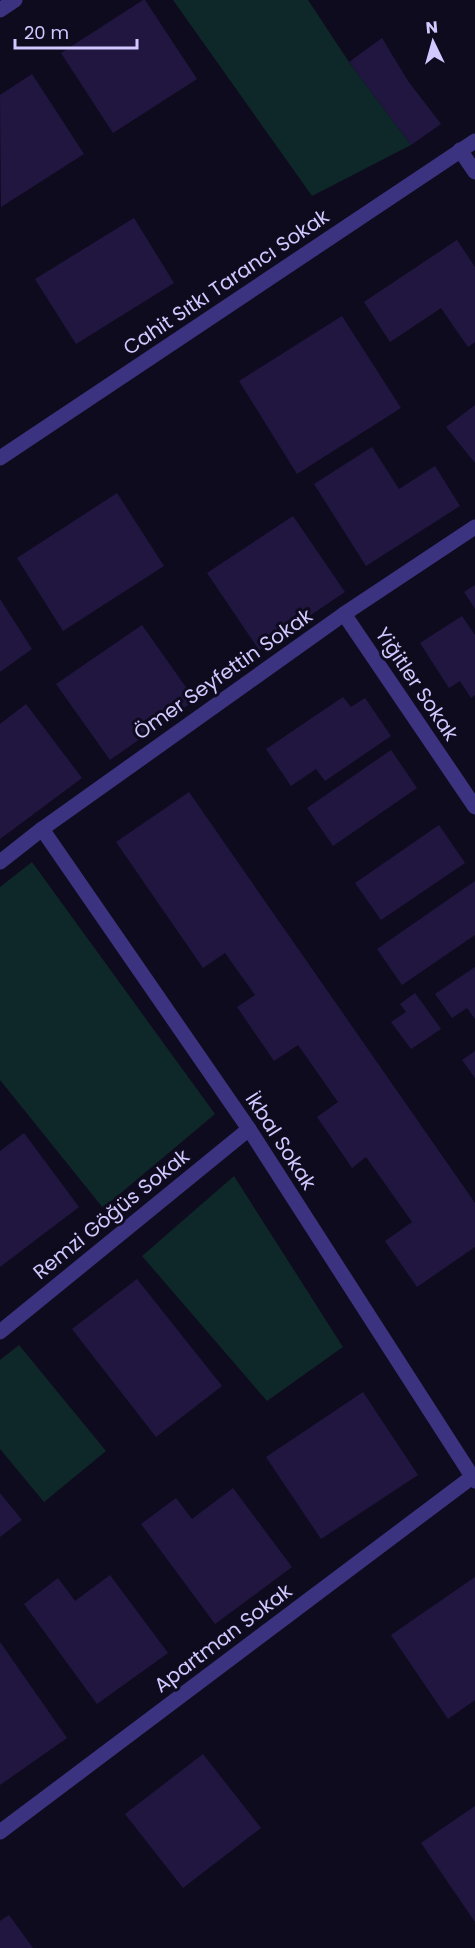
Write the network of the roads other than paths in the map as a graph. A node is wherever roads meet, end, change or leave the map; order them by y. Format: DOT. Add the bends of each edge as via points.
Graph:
graph roads {
  1 [pos="15,0"];
  2 [pos="0,10"];
  3 [pos="475,141"];
  4 [pos="460,150"];
  5 [pos="475,172"];
  6 [pos="0,458"];
  7 [pos="475,527"];
  8 [pos="344,614"];
  9 [pos="475,807"];
  10 [pos="42,829"];
  11 [pos="0,862"];
  12 [pos="249,1129"];
  13 [pos="0,1332"];
  14 [pos="474,1479"];
  15 [pos="0,1832"];
  1 -- 2 [label="street"];
  3 -- 4 [label="street, Cahit Sıtkı Tarancı Sokak"];
  4 -- 5 [label="street"];
  4 -- 6 [label="street, Cahit Sıtkı Tarancı Sokak"];
  7 -- 8 [label="street, Ömer Seyfettin Sokak"];
  8 -- 9 [label="street, Yiğitler Sokak"];
  8 -- 10 [label="street, Ömer Seyfettin Sokak"];
  10 -- 11 [label="street, Ömer Seyfettin Sokak"];
  10 -- 12 [label="street, İkbal Sokak"];
  12 -- 13 [label="street, Remzi Göğüs Sokak"];
  12 -- 14 [label="street, İkbal Sokak"];
  14 -- 15 [label="street, Apartman Sokak"];
}
